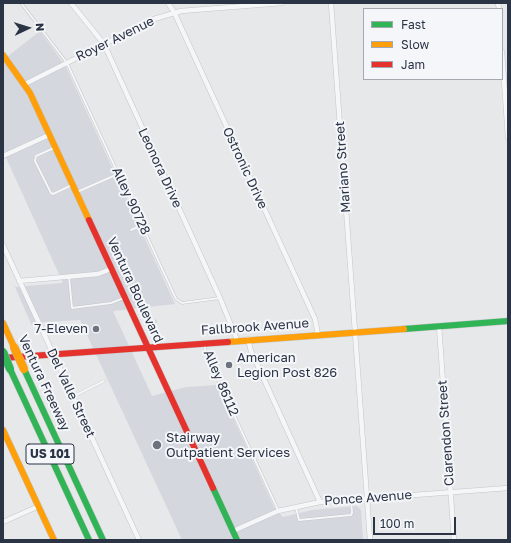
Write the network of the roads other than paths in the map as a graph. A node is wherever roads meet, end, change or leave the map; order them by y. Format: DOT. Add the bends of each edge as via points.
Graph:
graph roads {
  1 [pos="21,3"];
  2 [pos="71,3"];
  3 [pos="168,3"];
  4 [pos="173,3"];
  5 [pos="282,3"];
  6 [pos="331,3"];
  7 [pos="174,12"];
  8 [pos="104,44"];
  9 [pos="3,55"];
  10 [pos="67,63"];
  11 [pos="503,66"];
  12 [pos="25,84"];
  13 [pos="49,135"];
  14 [pos="508,137"];
  15 [pos="55,147"];
  16 [pos="3,156"];
  17 [pos="118,174"];
  18 [pos="74,189"];
  19 [pos="142,225"];
  20 [pos="131,230"];
  21 [pos="3,245"];
  22 [pos="111,269"];
  23 [pos="69,277"];
  24 [pos="19,281"];
  25 [pos="125,298"];
  26 [pos="220,298"];
  27 [pos="508,321"];
  28 [pos="3,323"];
  29 [pos="439,326"];
  30 [pos="355,332"];
  31 [pos="318,334"];
  32 [pos="236,340"];
  33 [pos="248,340"];
  34 [pos="204,343"];
  35 [pos="149,348"];
  36 [pos="3,352"];
  37 [pos="54,355"];
  38 [pos="3,358"];
  39 [pos="104,381"];
  40 [pos="73,396"];
  41 [pos="3,430"];
  42 [pos="508,488"];
  43 [pos="450,492"];
  44 [pos="367,498"];
  45 [pos="351,500"];
  46 [pos="320,502"];
  47 [pos="38,506"];
  48 [pos="296,506"];
  49 [pos="278,511"];
  50 [pos="3,522"];
  51 [pos="235,538"];
  52 [pos="54,540"];
  53 [pos="89,540"];
  54 [pos="103,540"];
  55 [pos="139,540"];
  56 [pos="370,540"];
  57 [pos="454,540"];
  1 -- 10 [label="lane, Alley 90728"];
  2 -- 8 [label="street, Leonora Drive"];
  3 -- 7 [label="street, Ostronic Drive"];
  4 -- 7 [label="street"];
  5 -- 7 [label="street, Royer Avenue"];
  6 -- 30 [label="street, Mariano Street"];
  7 -- 8 [label="street, Royer Avenue"];
  7 -- 31 [label="street, Ostronic Drive" via="315,319"];
  8 -- 10 [label="street, Royer Avenue"];
  8 -- 26 [label="street, Leonora Drive"];
  9 -- 12 [label="main road, Ventura Boulevard"];
  10 -- 12 [label="street, Royer Avenue"];
  10 -- 17 [label="lane, Alley 90728"];
  11 -- 14 [label="street"];
  12 -- 13 [label="main road, Ventura Boulevard"];
  13 -- 15 [label="main road, Ventura Boulevard"];
  13 -- 16 [label="street"];
  15 -- 18 [label="main road, Ventura Boulevard"];
  15 -- 18 [label="lane" via="36,156 35,160 51,193"];
  17 -- 18 [label="lane"];
  17 -- 19 [label="lane, Alley 90728"];
  18 -- 22 [label="main road, Ventura Boulevard"];
  19 -- 20 [label="lane"];
  19 -- 26 [label="lane, Alley 90728" via="179,302"];
  21 -- 24 [label="street, Del Valle Street"];
  22 -- 23 [label="street" via="98,274"];
  22 -- 25 [label="main road, Ventura Boulevard"];
  23 -- 24 [label="street"];
  23 -- 25 [label="lane" via="72,308 111,303"];
  24 -- 37 [label="street, Del Valle Street"];
  25 -- 35 [label="main road, Ventura Boulevard"];
  26 -- 32 [label="street, Leonora Drive"];
  27 -- 29 [label="main road, Fallbrook Avenue"];
  28 -- 54 [label="main road, Ventura Freeway / US 101, bridge"];
  29 -- 30 [label="main road, Fallbrook Avenue"];
  29 -- 43 [label="street, Clarendon Street"];
  30 -- 31 [label="main road, Fallbrook Avenue"];
  30 -- 44 [label="street, Mariano Street"];
  31 -- 33 [label="main road, Fallbrook Avenue"];
  32 -- 33 [label="main road, Fallbrook Avenue"];
  32 -- 34 [label="main road, Fallbrook Avenue"];
  33 -- 46 [label="street"];
  34 -- 35 [label="main road, Fallbrook Avenue"];
  34 -- 49 [label="lane, Alley 86112" via="206,354"];
  35 -- 37 [label="main road, Fallbrook Avenue"];
  35 -- 51 [label="main road, Ventura Boulevard"];
  36 -- 53 [label="main road, Ventura Freeway / US 101, bridge"];
  37 -- 38 [label="main road, Fallbrook Avenue"];
  37 -- 40 [label="street, Del Valle Street"];
  39 -- 40 [label="lane"];
  40 -- 55 [label="street, Del Valle Street"];
  41 -- 47 [label="main road"];
  42 -- 43 [label="street, Ponce Avenue"];
  43 -- 44 [label="street, Ponce Avenue"];
  43 -- 57 [label="street, Clarendon Street"];
  44 -- 45 [label="street, Ponce Avenue"];
  44 -- 56 [label="street, Mariano Street"];
  45 -- 46 [label="street, Ponce Avenue"];
  45 -- 48 [label="lane" via="351,515 299,520"];
  46 -- 48 [label="street, Ponce Avenue"];
  47 -- 50 [label="street"];
  47 -- 52 [label="main road"];
  48 -- 49 [label="street, Ponce Avenue"];
  49 -- 51 [label="street, Ponce Avenue"];
}
